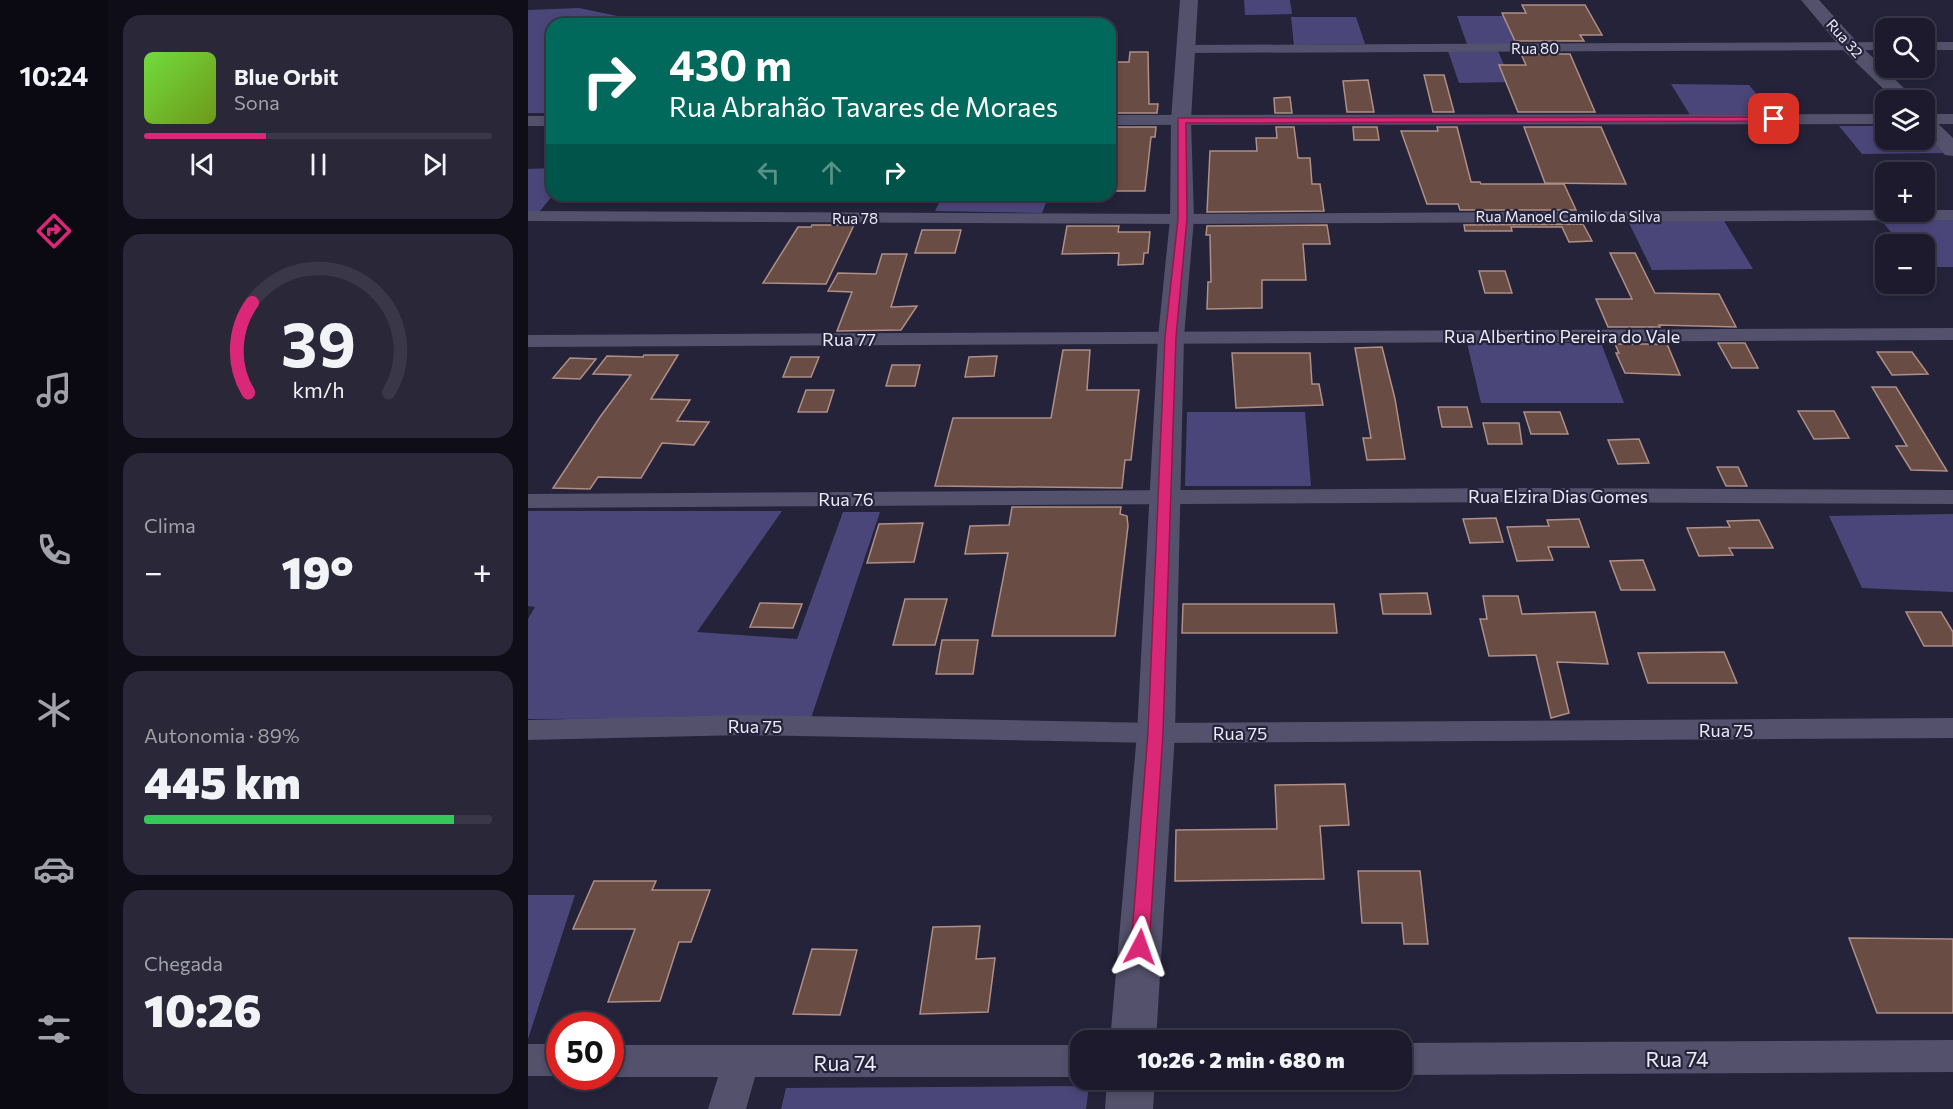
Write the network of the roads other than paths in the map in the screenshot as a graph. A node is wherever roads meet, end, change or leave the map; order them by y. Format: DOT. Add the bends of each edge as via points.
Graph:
graph roads {
  1 [pos="1189,0"];
  2 [pos="1810,0"];
  3 [pos="1850,46"];
  4 [pos="1875,46"];
  5 [pos="1935,46"];
  6 [pos="1953,46"];
  7 [pos="1184,49"];
  8 [pos="1896,90"];
  9 [pos="1875,119"];
  10 [pos="1953,119"];
  11 [pos="1116,120"];
  12 [pos="1181,120"];
  13 [pos="1935,120"];
  14 [pos="528,121"];
  15 [pos="546,121"];
  16 [pos="1935,131"];
  17 [pos="1953,150"];
  18 [pos="1953,215"];
  19 [pos="528,216"];
  20 [pos="1182,219"];
  21 [pos="1953,334"];
  22 [pos="1171,337"];
  23 [pos="528,341"];
  24 [pos="1164,496"];
  25 [pos="1953,496"];
  26 [pos="528,501"];
  27 [pos="1953,728"];
  28 [pos="528,730"];
  29 [pos="1156,733"];
  30 [pos="1134,1030"];
  31 [pos="1953,1056"];
  32 [pos="1412,1059"];
  33 [pos="528,1060"];
  34 [pos="546,1060"];
  35 [pos="624,1061"];
  36 [pos="1070,1061"];
  37 [pos="741,1063"];
  38 [pos="1130,1090"];
  39 [pos="727,1109"];
  40 [pos="1129,1109"];
  1 -- 7 [label="main road"];
  2 -- 3 [label="main road, Rua 32"];
  3 -- 4 [label="street, Rua 80"];
  3 -- 7 [label="street, Rua 80"];
  3 -- 8 [label="main road, Rua 32"];
  5 -- 6 [label="street"];
  7 -- 12 [label="main road"];
  9 -- 12 [label="street"];
  10 -- 13 [label="street"];
  11 -- 12 [label="street"];
  12 -- 20 [label="main road"];
  14 -- 15 [label="street"];
  16 -- 17 [label="main road"];
  18 -- 20 [label="street, Rua Manoel Camilo da Silva"];
  19 -- 20 [label="street, Rua 78"];
  20 -- 22 [label="main road"];
  21 -- 22 [label="street, Rua Albertino Pereira do Vale"];
  22 -- 23 [label="street, Rua 77"];
  22 -- 24 [label="main road"];
  24 -- 25 [label="street, Rua Elzira Dias Gomes"];
  24 -- 26 [label="street, Rua 76"];
  24 -- 29 [label="main road"];
  27 -- 29 [label="street, Rua 75"];
  28 -- 29 [label="street, Rua 75" via="744,725"];
  29 -- 30 [label="main road"];
  31 -- 32 [label="street, Rua 74"];
  33 -- 34 [label="street"];
  35 -- 37 [label="street, Rua 74"];
  36 -- 37 [label="street, Rua 74"];
  37 -- 39 [label="street"];
  38 -- 40 [label="main road"];
}
